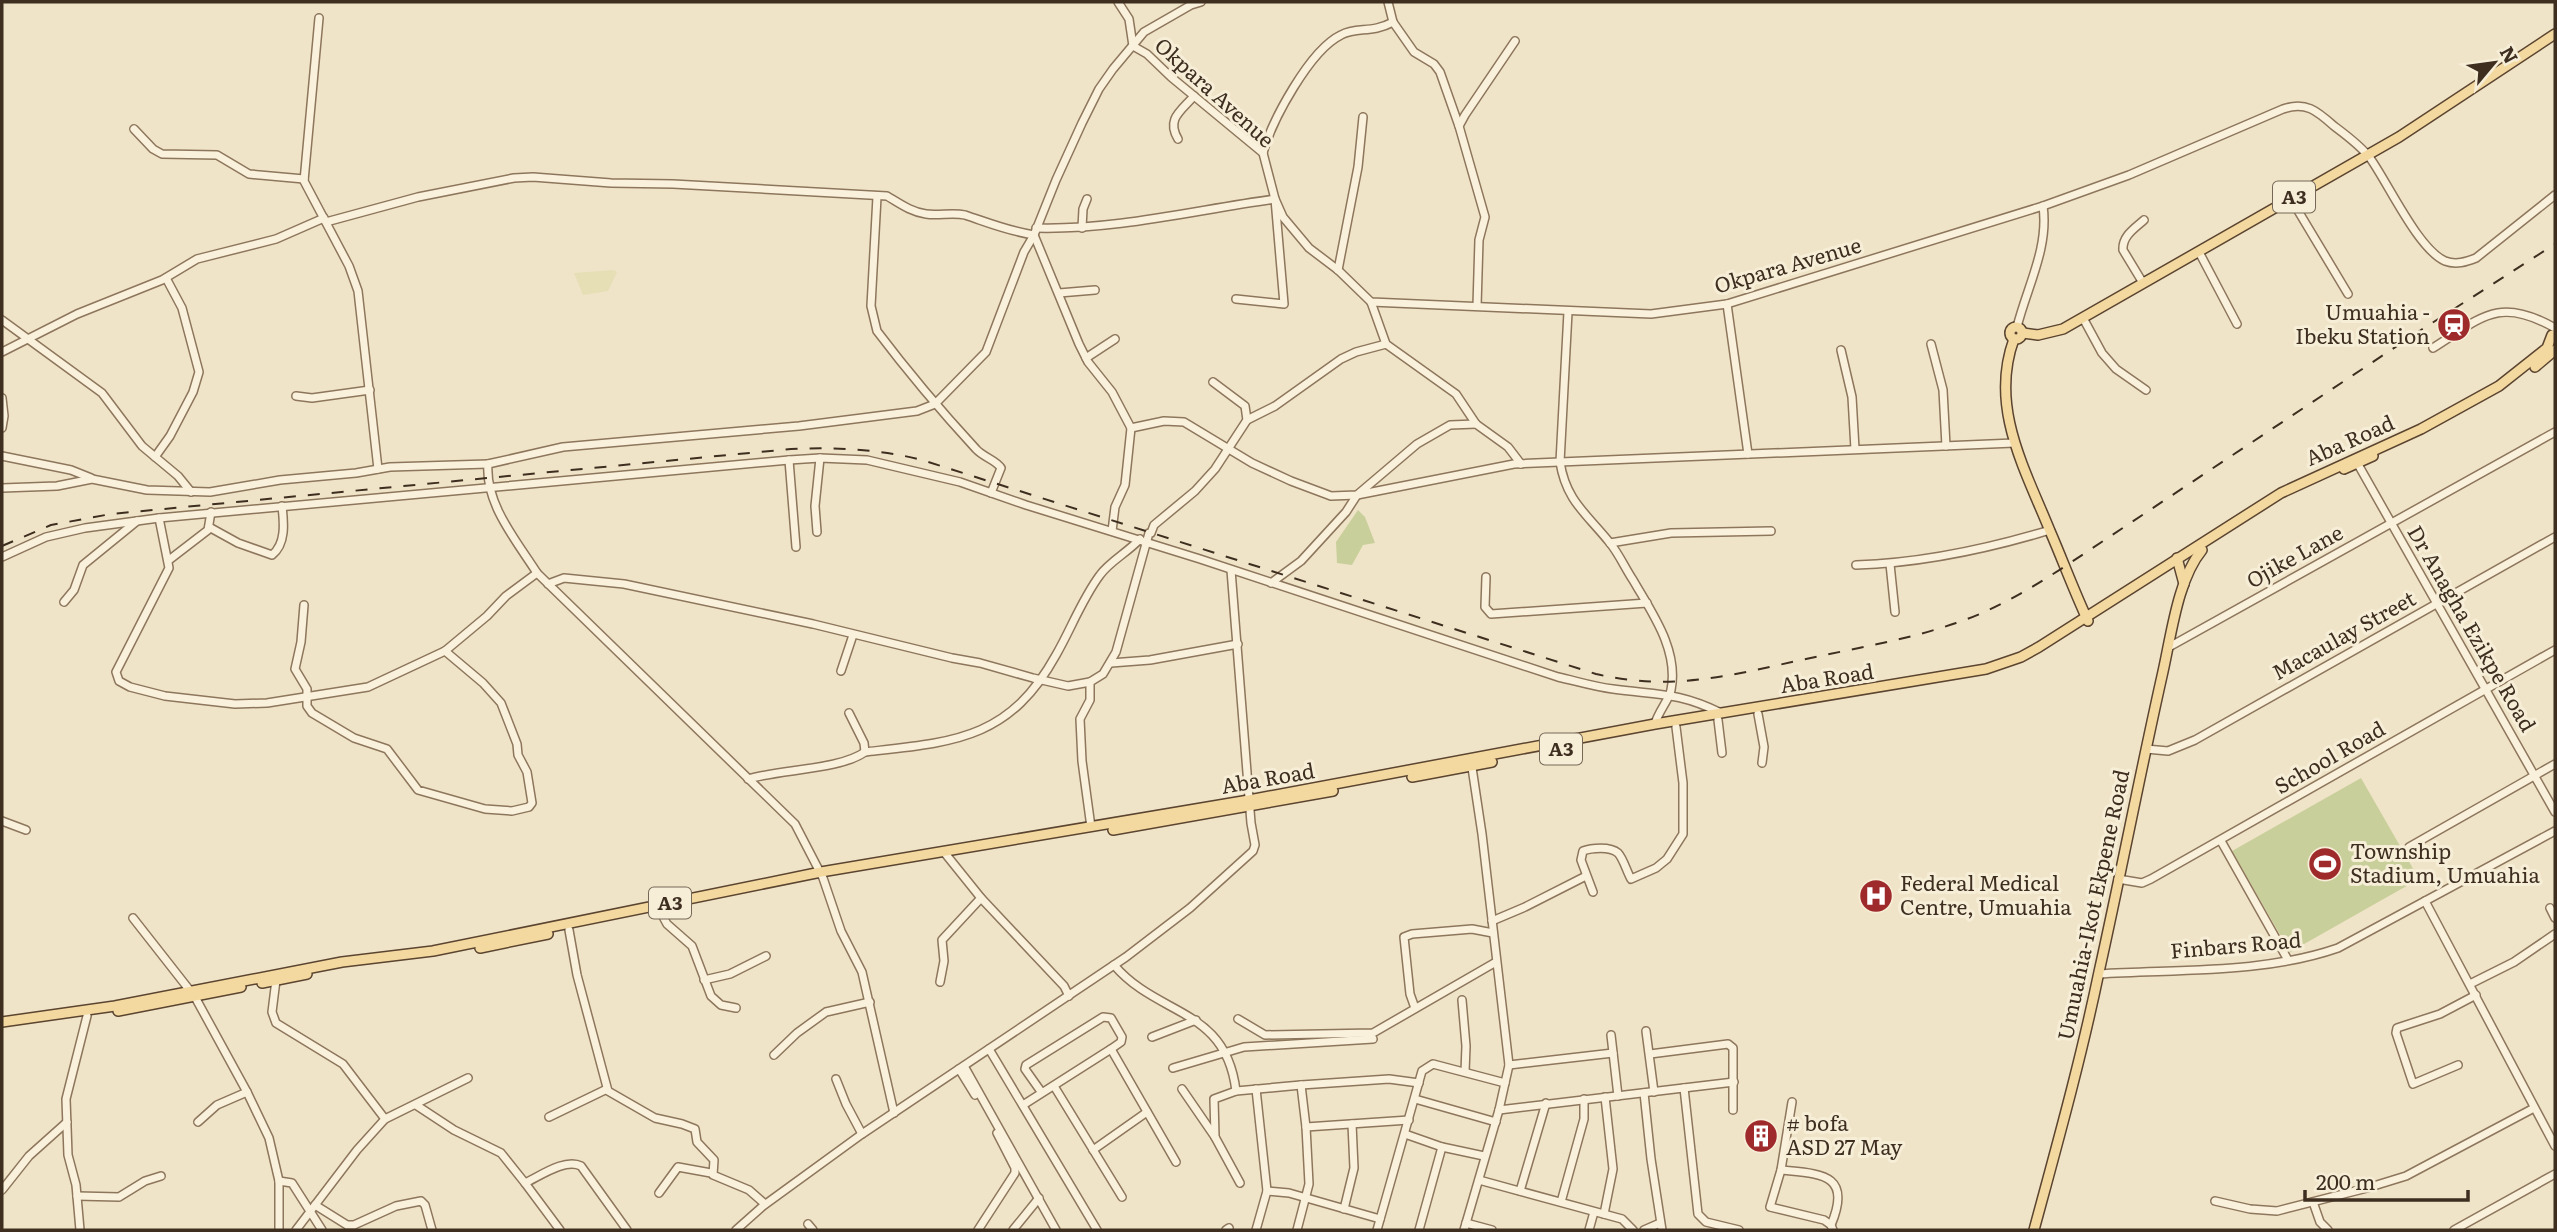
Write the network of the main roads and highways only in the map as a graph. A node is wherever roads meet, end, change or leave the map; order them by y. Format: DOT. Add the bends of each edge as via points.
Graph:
graph roads {
  1 [pos="2555,34"];
  2 [pos="2554,333"];
  3 [pos="2555,350"];
  4 [pos="2356,461"];
  5 [pos="2202,550"];
  6 [pos="2182,559"];
  7 [pos="2171,569"];
  8 [pos="2191,569"];
  9 [pos="2183,581"];
  10 [pos="2076,593"];
  11 [pos="2113,600"];
  12 [pos="2087,620"];
  13 [pos="2064,631"];
  14 [pos="1906,687"];
  15 [pos="1720,717"];
  16 [pos="1471,763"];
  17 [pos="1250,803"];
  18 [pos="1021,842"];
  19 [pos="822,875"];
  20 [pos="414,956"];
  21 [pos="193,994"];
  22 [pos="2,1022"];
  23 [pos="2,1028"];
  24 [pos="2034,1230"];
  1 -- 10 [label="main road, A3" via="2399,136 2083,318 2055,332 2039,335 2020,330 2007,364 2006,402 2014,443"];
  2 -- 4 [label="main road, Aba Road" via="2547,348 2499,386"];
  3 -- 4 [label="main road, Aba Road" via="2476,407"];
  4 -- 5 [label="main road, Aba Road" via="2284,498"];
  4 -- 6 [label="main road, Aba Road" via="2281,492"];
  5 -- 6 [label="main road, Aba Road"];
  5 -- 8 [label="main road, Umuahia-Ikot Ekpene Road"];
  6 -- 7 [label="main road, Aba Road"];
  6 -- 8 [label="main road"];
  6 -- 9 [label="main road"];
  6 -- 11 [label="main road, Aba Road"];
  7 -- 9 [label="main road" via="2178,570"];
  7 -- 12 [label="main road, Aba Road"];
  8 -- 9 [label="main road, Umuahia-Ikot Ekpene Road"];
  9 -- 24 [label="main road, Umuahia-Ikot Ekpene Road" via="2099,974"];
  10 -- 11 [label="main road" via="2092,605"];
  10 -- 12 [label="main road"];
  10 -- 13 [label="main road" via="2076,614"];
  11 -- 12 [label="main road, Aba Road"];
  12 -- 13 [label="main road, Aba Road / A3"];
  12 -- 14 [label="main road, Aba Road / A3" via="2042,652 2006,670"];
  13 -- 14 [label="main road, Aba Road / A3" via="2003,664"];
  14 -- 15 [label="main road, Aba Road / A3"];
  14 -- 15 [label="main road, Aba Road / A3"];
  15 -- 16 [label="main road, Aba Road / A3"];
  15 -- 16 [label="main road, Aba Road / A3" via="1654,724"];
  16 -- 17 [label="main road, Aba Road / A3"];
  17 -- 18 [label="main road, Aba Road / A3"];
  17 -- 18 [label="main road, Aba Road / A3"];
  18 -- 19 [label="main road, A3"];
  19 -- 20 [label="main road, A3"];
  19 -- 20 [label="main road, A3" via="569,930"];
  20 -- 21 [label="main road, A3"];
  20 -- 21 [label="main road, A3" via="342,961"];
  21 -- 22 [label="main road, A3"];
  21 -- 23 [label="main road, A3"];
}
